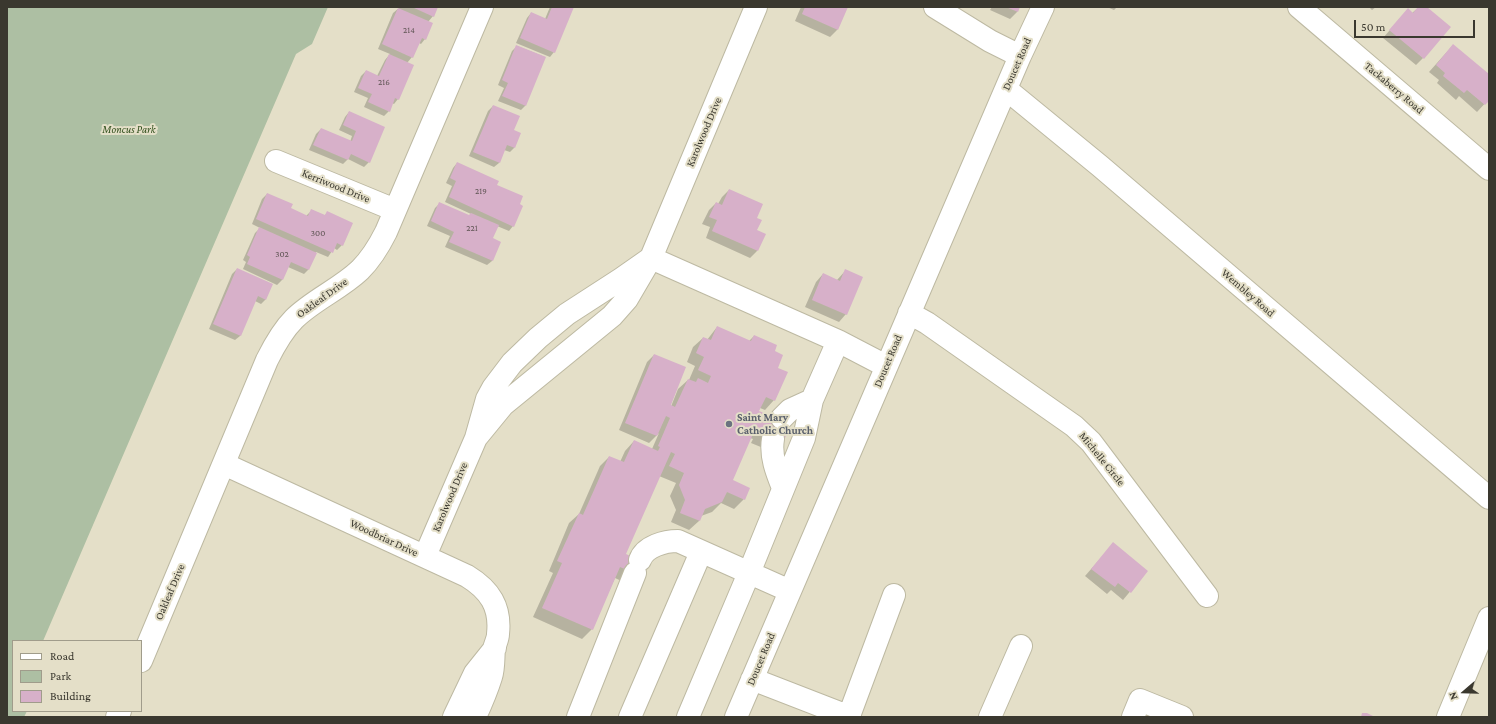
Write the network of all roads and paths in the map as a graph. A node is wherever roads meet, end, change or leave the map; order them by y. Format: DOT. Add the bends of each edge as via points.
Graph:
graph roads {
  1 [pos="482,7"];
  2 [pos="756,7"];
  3 [pos="935,7"];
  4 [pos="1043,7"];
  5 [pos="1299,7"];
  6 [pos="1020,56"];
  7 [pos="1006,89"];
  8 [pos="276,161"];
  9 [pos="1489,169"];
  10 [pos="395,210"];
  11 [pos="651,258"];
  12 [pos="909,313"];
  13 [pos="838,341"];
  14 [pos="886,366"];
  15 [pos="812,400"];
  16 [pos="782,418"];
  17 [pos="476,438"];
  18 [pos="773,439"];
  19 [pos="224,464"];
  20 [pos="783,488"];
  21 [pos="1489,498"];
  22 [pos="701,552"];
  23 [pos="425,556"];
  24 [pos="749,573"];
  25 [pos="790,591"];
  26 [pos="894,595"];
  27 [pos="1207,596"];
  28 [pos="1489,618"];
  29 [pos="1021,646"];
  30 [pos="495,648"];
  31 [pos="1483,650"];
  32 [pos="142,659"];
  33 [pos="752,679"];
  34 [pos="454,717"];
  35 [pos="476,717"];
  36 [pos="578,717"];
  37 [pos="630,717"];
  38 [pos="688,717"];
  39 [pos="736,717"];
  40 [pos="849,717"];
  41 [pos="990,717"];
  42 [pos="1133,717"];
  43 [pos="1182,717"];
  44 [pos="1448,717"];
  1 -- 10 [label="street, Oakleaf Drive"];
  2 -- 11 [label="street, Karolwood Drive"];
  3 -- 6 [label="street"];
  4 -- 6 [label="street, Doucet Road"];
  5 -- 9 [label="street, Tackaberry Road"];
  6 -- 7 [label="street, Doucet Road"];
  7 -- 12 [label="street, Doucet Road"];
  7 -- 21 [label="street, Wembley Road"];
  8 -- 10 [label="street, Kerriwood Drive"];
  10 -- 19 [label="street, Oakleaf Drive" via="379,246 359,270 311,304 282,334 267,360"];
  11 -- 13 [label="street"];
  11 -- 17 [label="street, Karolwood Drive" via="627,299 612,316 503,405"];
  11 -- 17 [label="street, Karolwood Drive" via="567,314 512,363 487,399"];
  12 -- 14 [label="street, Doucet Road"];
  12 -- 27 [label="street, Michelle Circle" via="1074,426 1091,442"];
  13 -- 14 [label="street"];
  13 -- 15 [label="street"];
  14 -- 25 [label="street, Doucet Road"];
  15 -- 16 [label="street" via="790,410"];
  15 -- 20 [label="street" via="804,438"];
  17 -- 23 [label="street, Karolwood Drive"];
  18 -- 20 [label="street" via="771,448"];
  19 -- 23 [label="street, Woodbriar Drive"];
  19 -- 32 [label="street, Oakleaf Drive"];
  20 -- 24 [label="street"];
  22 -- 24 [label="street"];
  22 -- 36 [label="street" via="678,541 669,541 652,547 641,556"];
  22 -- 37 [label="street"];
  23 -- 30 [label="street, Woodbriar Drive" via="467,576 489,594 496,607 499,622"];
  24 -- 25 [label="street"];
  24 -- 38 [label="street"];
  25 -- 33 [label="street, Doucet Road"];
  26 -- 40 [label="street"];
  28 -- 31 [label="street"];
  29 -- 41 [label="street"];
  30 -- 34 [label="street, Woodbriar Drive" via="475,673"];
  30 -- 35 [label="street, Woodbriar Drive" via="492,675"];
  31 -- 44 [label="street"];
  33 -- 39 [label="street, Doucet Road"];
  33 -- 40 [label="street"];
  42 -- 43 [label="street" via="1140,700"];
}
